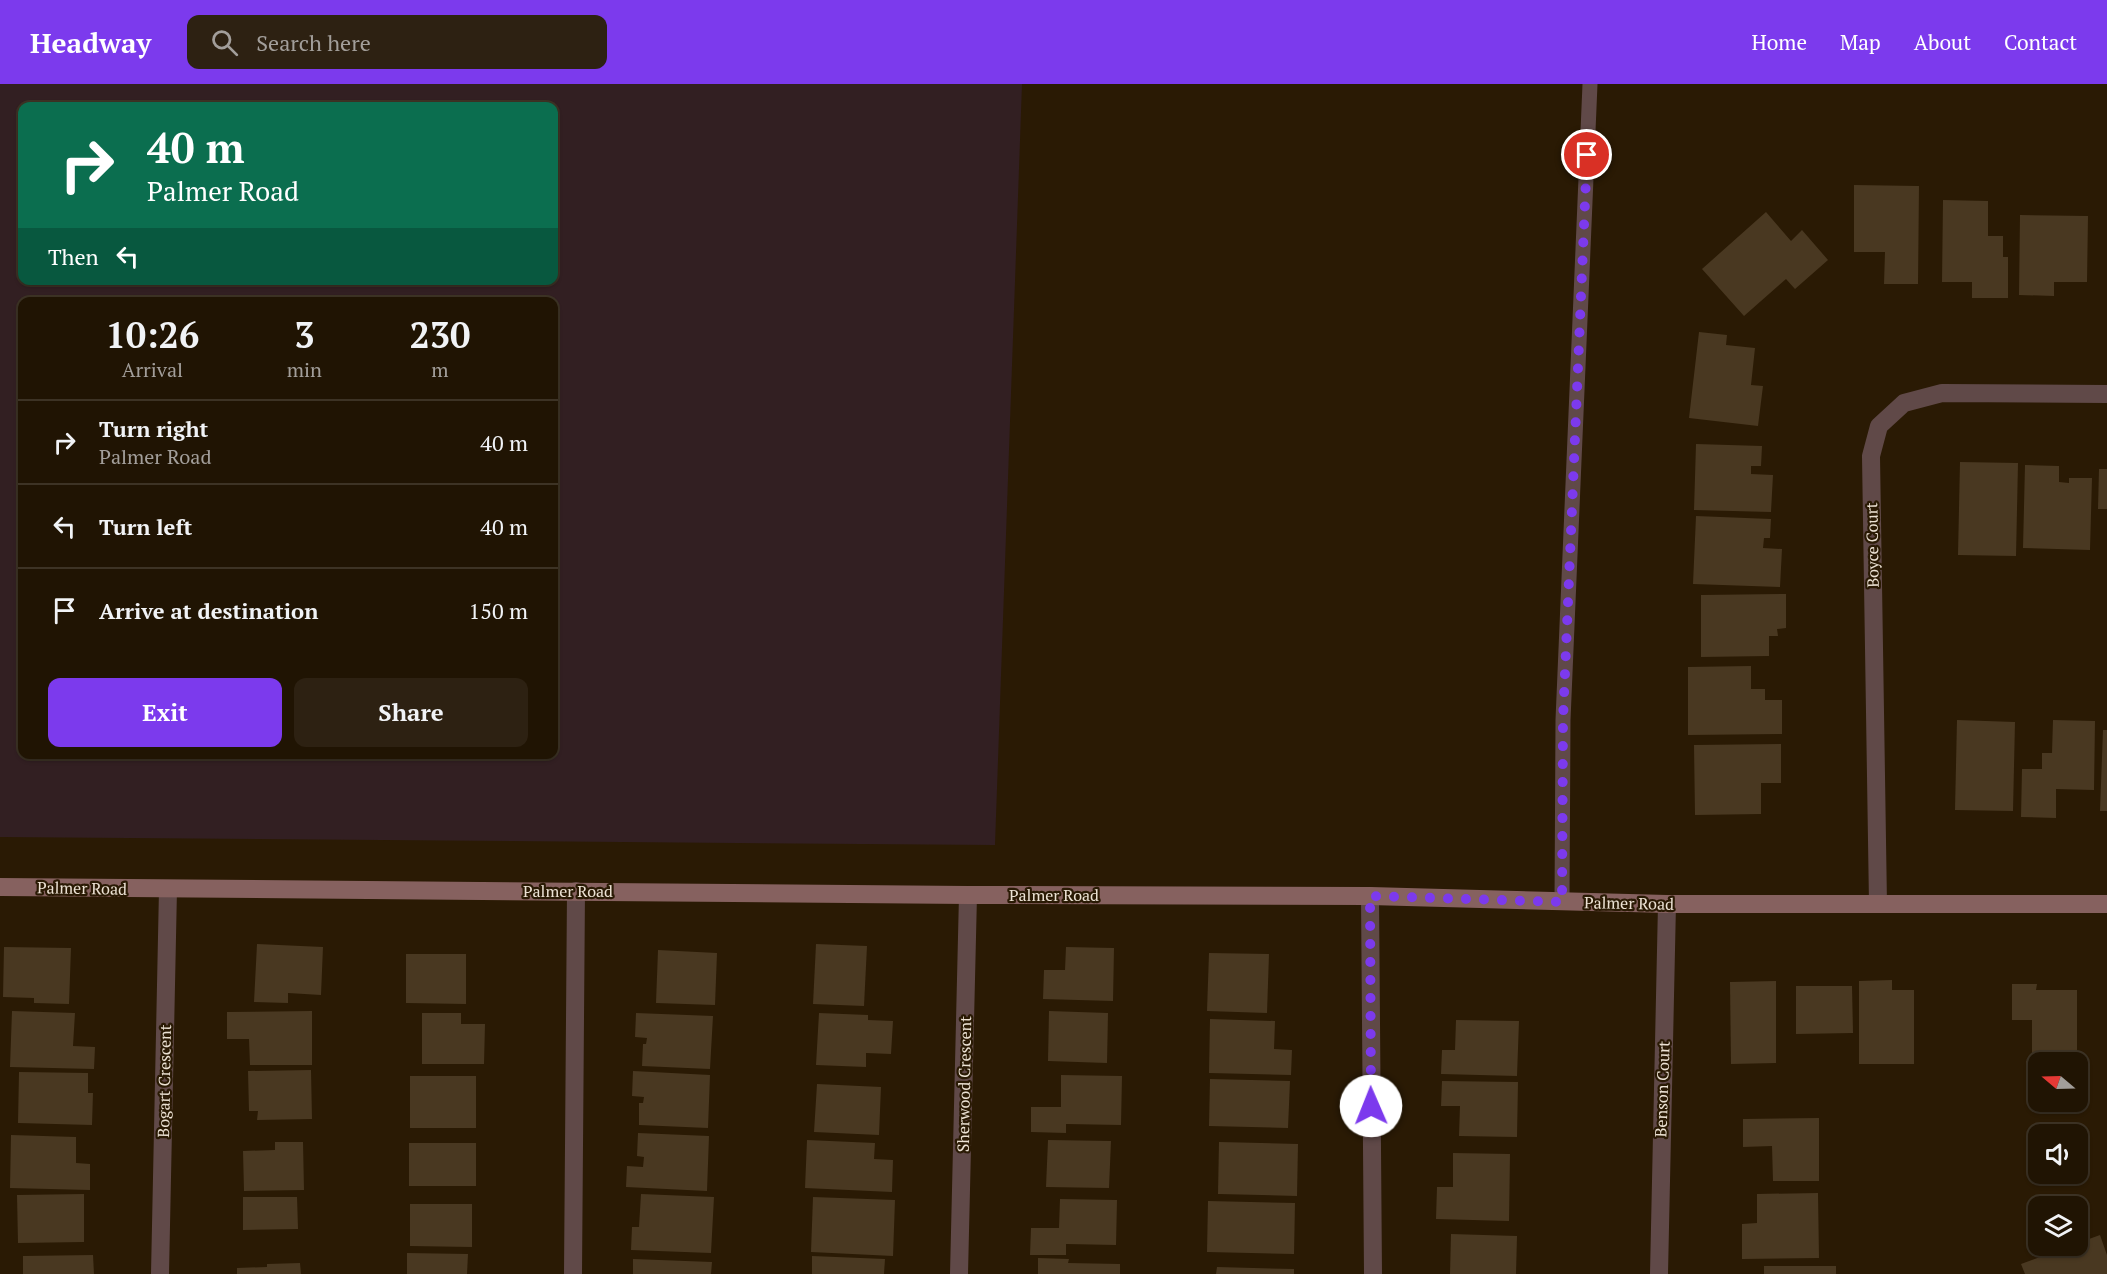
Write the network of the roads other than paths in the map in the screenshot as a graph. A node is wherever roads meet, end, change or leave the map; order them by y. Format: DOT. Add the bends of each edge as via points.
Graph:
graph roads {
  1 [pos="1590,84"];
  2 [pos="2107,394"];
  3 [pos="0,887"];
  4 [pos="168,889"];
  5 [pos="576,891"];
  6 [pos="968,895"];
  7 [pos="1370,896"];
  8 [pos="1562,902"];
  9 [pos="1878,903"];
  10 [pos="1667,904"];
  11 [pos="2107,904"];
  12 [pos="160,1274"];
  13 [pos="573,1274"];
  14 [pos="959,1274"];
  15 [pos="1372,1274"];
  16 [pos="1659,1274"];
  1 -- 8 [label="lane" via="1563,720"];
  2 -- 9 [label="street, Boyce Court" via="1942,393 1904,403 1879,426 1871,456"];
  3 -- 4 [label="street, Palmer Road"];
  4 -- 5 [label="street, Palmer Road"];
  4 -- 12 [label="street, Bogart Crescent"];
  5 -- 6 [label="street, Palmer Road"];
  5 -- 13 [label="street"];
  6 -- 7 [label="street, Palmer Road"];
  6 -- 14 [label="street, Sherwood Crescent"];
  7 -- 8 [label="street, Palmer Road"];
  7 -- 15 [label="street"];
  8 -- 10 [label="street, Palmer Road"];
  9 -- 10 [label="street, Palmer Road"];
  9 -- 11 [label="street, Palmer Road"];
  10 -- 16 [label="street, Benson Court"];
}
